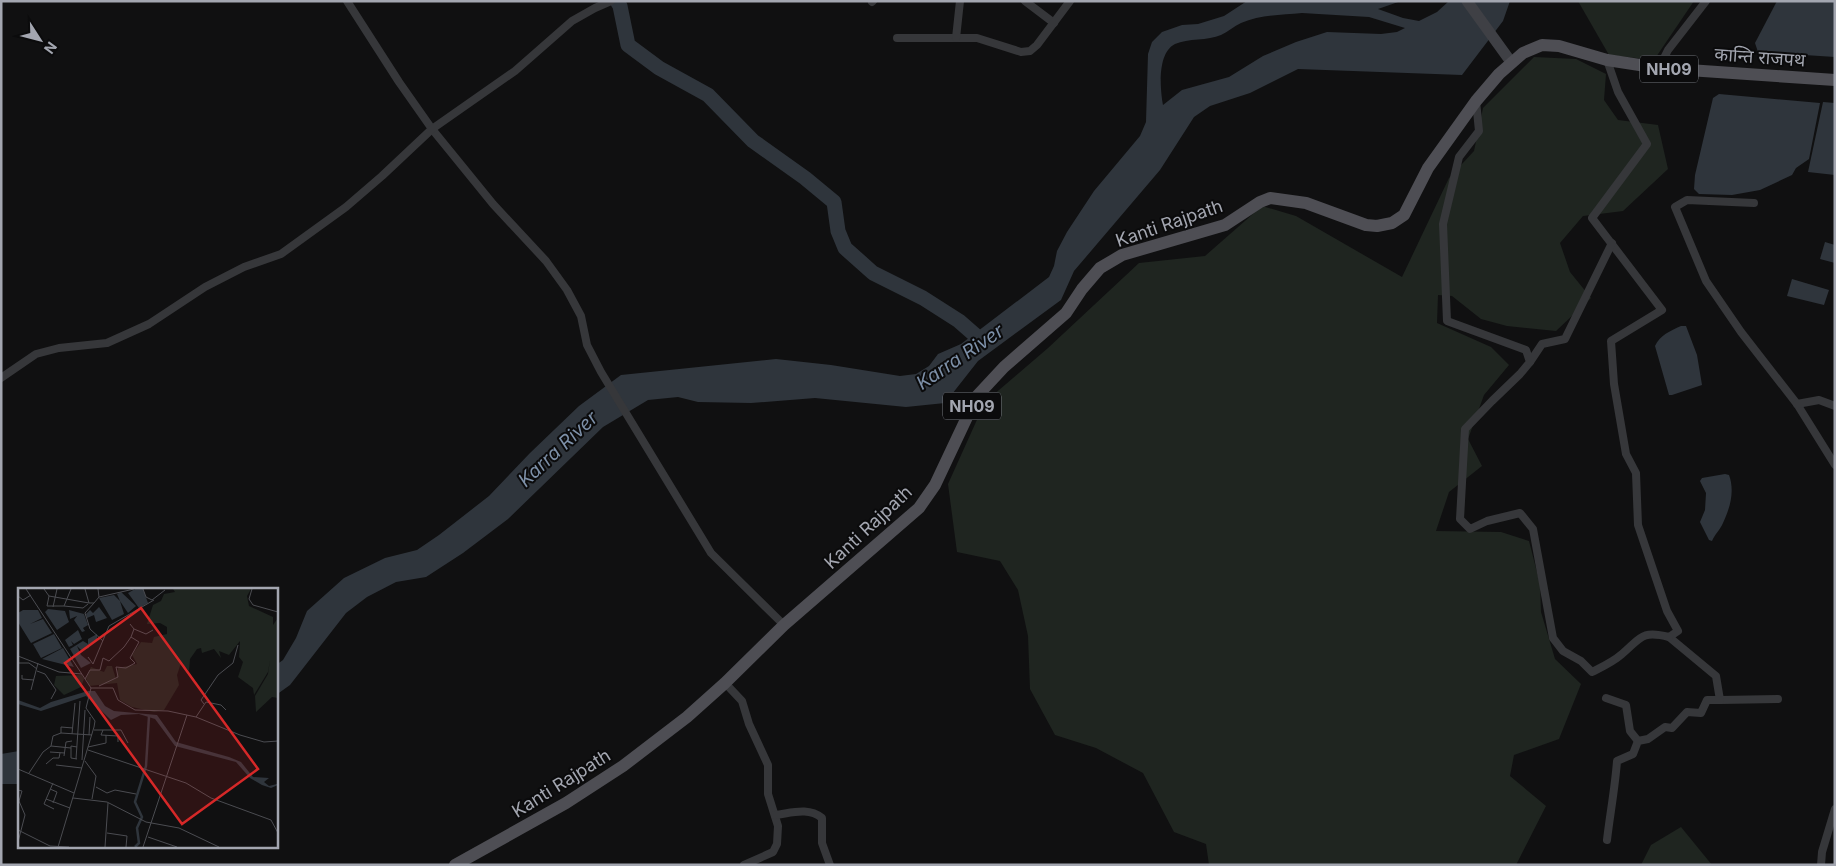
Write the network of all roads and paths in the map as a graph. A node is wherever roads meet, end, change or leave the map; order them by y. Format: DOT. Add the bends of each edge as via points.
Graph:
graph roads {
  1 [pos="347,1"];
  2 [pos="960,1"];
  3 [pos="1025,1"];
  4 [pos="1070,1"];
  5 [pos="1467,1"];
  6 [pos="1706,1"];
  7 [pos="608,2"];
  8 [pos="1054,23"];
  9 [pos="897,38"];
  10 [pos="956,38"];
  11 [pos="1606,60"];
  12 [pos="1511,62"];
  13 [pos="1660,68"];
  14 [pos="1835,80"];
  15 [pos="1476,101"];
  16 [pos="432,128"];
  17 [pos="1754,202"];
  18 [pos="1612,243"];
  19 [pos="1530,362"];
  20 [pos="1,378"];
  21 [pos="1797,404"];
  22 [pos="1835,406"];
  23 [pos="1835,465"];
  24 [pos="784,625"];
  25 [pos="1669,637"];
  26 [pos="725,683"];
  27 [pos="1606,698"];
  28 [pos="1778,699"];
  29 [pos="1720,700"];
  30 [pos="1638,741"];
  31 [pos="1835,809"];
  32 [pos="775,815"];
  33 [pos="1607,840"];
  34 [pos="455,865"];
  35 [pos="744,865"];
  36 [pos="830,865"];
  37 [pos="1820,865"];
  1 -- 16 [label="street"];
  2 -- 10 [label="street"];
  3 -- 8 [label="street"];
  4 -- 8 [label="street"];
  5 -- 12 [label="main road"];
  6 -- 13 [label="street" via="1668,50"];
  7 -- 16 [label="street" via="572,21 515,71"];
  8 -- 10 [label="street" via="1030,51 1021,52 977,38"];
  9 -- 10 [label="street"];
  11 -- 12 [label="main road, कान्ति राजपथ / NH09" via="1559,46 1542,45"];
  11 -- 13 [label="main road, कान्ति राजपथ / NH09"];
  11 -- 18 [label="street" via="1618,92 1648,144 1592,218"];
  12 -- 15 [label="main road, Kanti Rajpath / NH09"];
  13 -- 14 [label="main road, कान्ति राजपथ / NH09"];
  15 -- 19 [label="street" via="1480,131 1459,157 1443,224 1447,321 1526,350"];
  15 -- 24 [label="main road, Kanti Rajpath / NH09" via="1428,168 1404,215 1392,223 1366,225 1306,204 1270,198 1225,226 1122,256 1100,268 1066,313 1004,367 977,396 936,484 919,508"];
  16 -- 20 [label="street" via="346,207 281,254 244,267 205,287 149,324 106,344 59,348 36,354"];
  16 -- 24 [label="street" via="567,290 581,316 587,345 601,372 711,553"];
  17 -- 21 [label="street" via="1687,200 1675,207 1706,281"];
  18 -- 19 [label="street" via="1565,339 1542,344"];
  18 -- 25 [label="street" via="1662,310 1611,341 1614,384 1626,454 1636,473 1638,525 1667,611 1678,631"];
  19 -- 25 [label="street" via="1465,429 1460,520 1470,529 1520,513 1533,529 1553,638 1562,651 1581,661 1592,672 1621,656 1639,637 1655,634"];
  21 -- 22 [label="street" via="1819,400"];
  21 -- 23 [label="street"];
  24 -- 26 [label="main road, Kanti Rajpath / NH09"];
  25 -- 29 [label="street" via="1716,676"];
  26 -- 32 [label="street" via="742,701 768,765 768,794"];
  26 -- 34 [label="main road, Kanti Rajpath / NH09" via="623,766 566,803"];
  27 -- 30 [label="street" via="1626,705 1630,731"];
  28 -- 29 [label="street"];
  29 -- 30 [label="street" via="1707,700 1701,713 1687,712 1672,728 1665,726 1648,739"];
  30 -- 33 [label="street" via="1633,754 1617,761"];
  31 -- 37 [label="street"];
  32 -- 35 [label="street" via="778,826 773,852"];
  32 -- 36 [label="street" via="800,811 814,812 822,818 822,843"];
}
